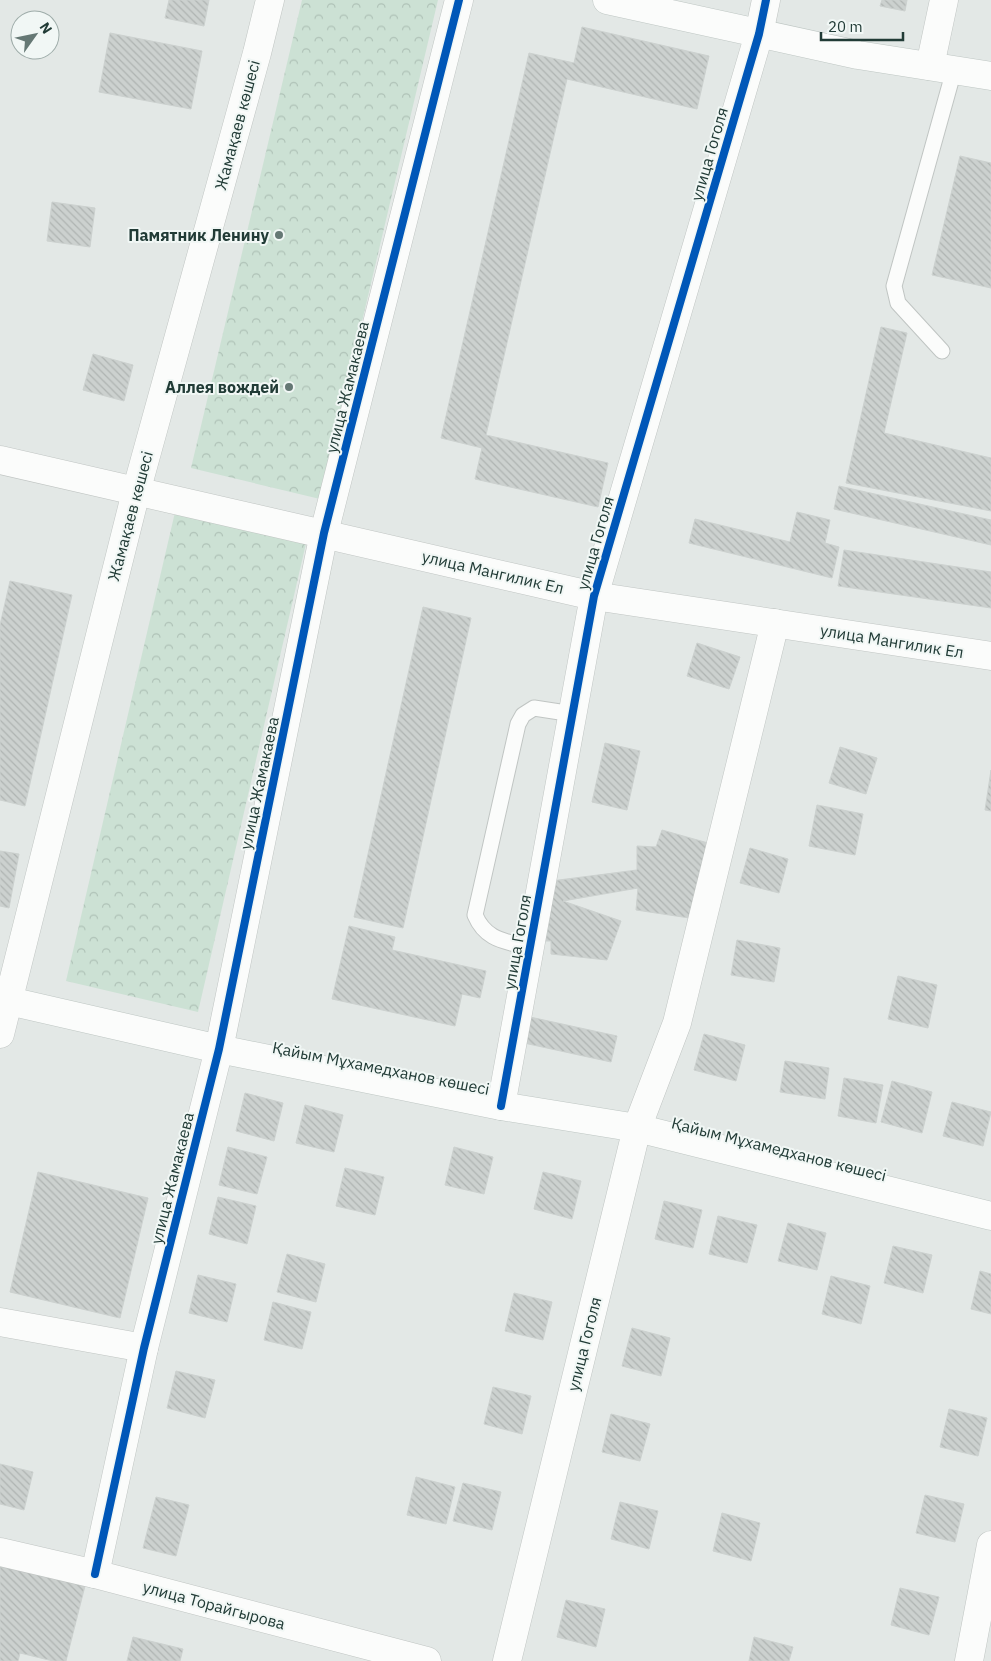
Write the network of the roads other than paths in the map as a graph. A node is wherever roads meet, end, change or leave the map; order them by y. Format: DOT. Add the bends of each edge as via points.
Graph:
graph roads {
  1 [pos="270,0"];
  2 [pos="459,0"];
  3 [pos="607,0"];
  4 [pos="766,0"];
  5 [pos="944,0"];
  6 [pos="758,34"];
  7 [pos="942,68"];
  8 [pos="991,76"];
  9 [pos="942,351"];
  10 [pos="0,460"];
  11 [pos="136,492"];
  12 [pos="324,533"];
  13 [pos="594,596"];
  14 [pos="775,623"];
  15 [pos="991,656"];
  16 [pos="573,714"];
  17 [pos="530,948"];
  18 [pos="4,1000"];
  19 [pos="0,1034"];
  20 [pos="219,1049"];
  21 [pos="501,1106"];
  22 [pos="637,1128"];
  23 [pos="991,1216"];
  24 [pos="0,1322"];
  25 [pos="144,1348"];
  26 [pos="991,1545"];
  27 [pos="0,1552"];
  28 [pos="95,1574"];
  29 [pos="427,1661"];
  30 [pos="507,1661"];
  31 [pos="969,1661"];
  1 -- 11 [label="street, Жамақаев көшесі"];
  2 -- 12 [label="street, улица Жамакаева"];
  3 -- 6 [label="street"];
  4 -- 6 [label="street, улица Гоголя"];
  5 -- 7 [label="street"];
  6 -- 7 [label="street"];
  6 -- 13 [label="street, улица Гоголя"];
  7 -- 8 [label="street"];
  7 -- 9 [label="lane" via="894,286 898,303"];
  10 -- 11 [label="street, улица Мангилик Ел"];
  11 -- 12 [label="street, улица Мангилик Ел"];
  11 -- 18 [label="street, Жамақаев көшесі"];
  12 -- 13 [label="street, улица Мангилик Ел"];
  12 -- 20 [label="street, улица Жамакаева"];
  13 -- 14 [label="street, улица Мангилик Ел"];
  13 -- 16 [label="street, улица Гоголя"];
  14 -- 15 [label="street, улица Мангилик Ел"];
  14 -- 22 [label="street, улица Гоголя" via="678,1022"];
  16 -- 17 [label="street, улица Гоголя"];
  16 -- 17 [label="lane" via="534,708 523,715 518,724 475,915 488,936"];
  17 -- 21 [label="street, улица Гоголя"];
  18 -- 19 [label="street, Жамақаев көшесі"];
  18 -- 20 [label="street, Қайым Мұхамедханов көшесі"];
  20 -- 21 [label="street, Қайым Мұхамедханов көшесі"];
  20 -- 25 [label="street, улица Жамакаева"];
  21 -- 22 [label="street, Қайым Мұхамедханов көшесі"];
  22 -- 23 [label="street, Қайым Мұхамедханов көшесі"];
  22 -- 30 [label="street, улица Гоголя"];
  24 -- 25 [label="street"];
  25 -- 28 [label="street, улица Жамакаева"];
  26 -- 31 [label="street"];
  27 -- 28 [label="street, улица Торайгырова"];
  28 -- 29 [label="street, улица Торайгырова"];
}
